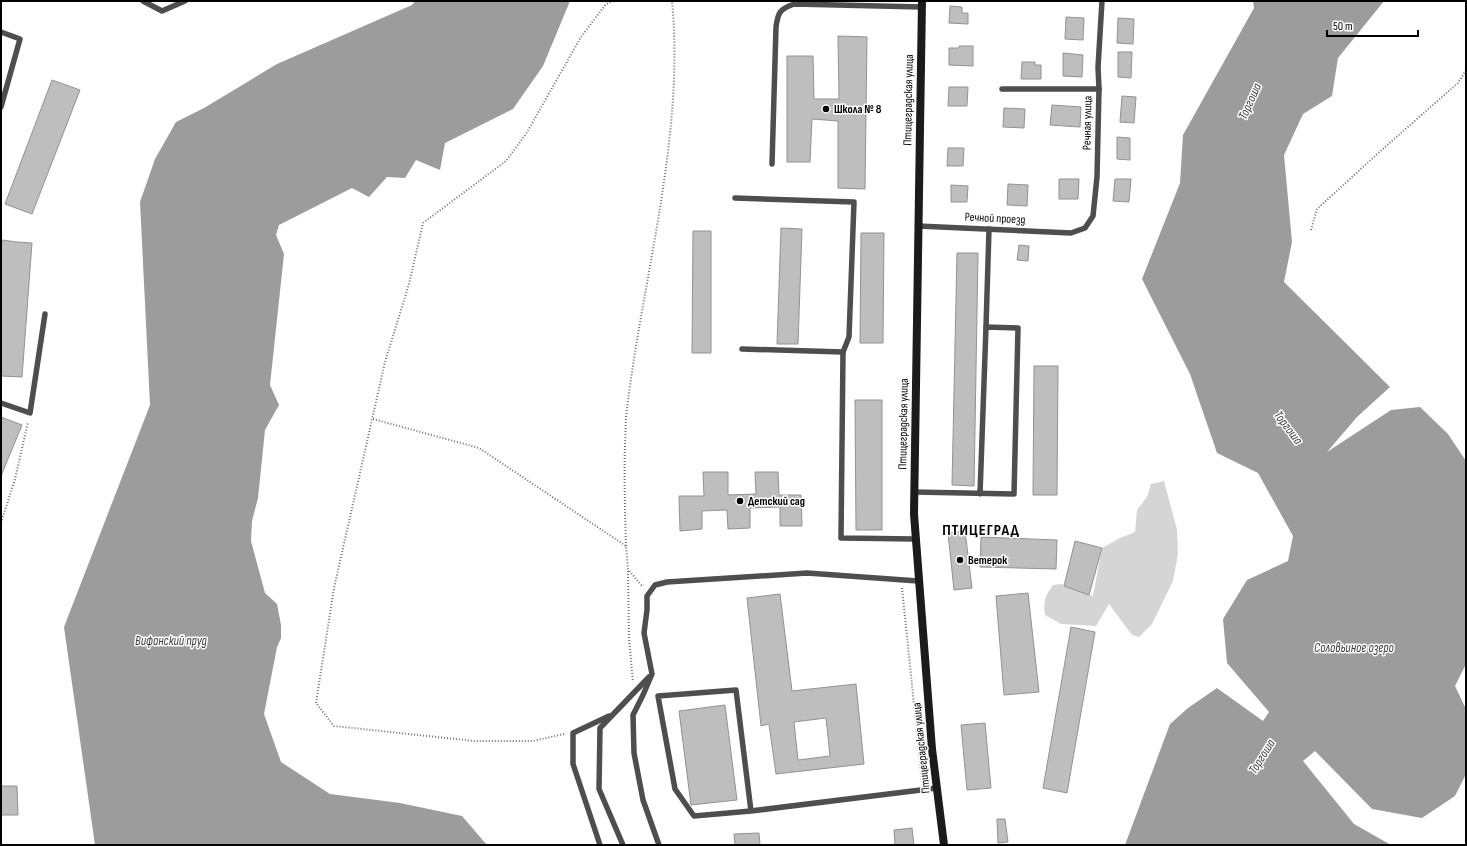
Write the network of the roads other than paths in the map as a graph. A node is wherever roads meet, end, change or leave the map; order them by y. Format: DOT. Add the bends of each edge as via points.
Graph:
graph roads {
  1 [pos="142,1"];
  2 [pos="185,1"];
  3 [pos="1102,1"];
  4 [pos="922,4"];
  5 [pos="1,32"];
  6 [pos="1002,89"];
  7 [pos="1099,89"];
  8 [pos="1,107"];
  9 [pos="772,164"];
  10 [pos="735,198"];
  11 [pos="918,226"];
  12 [pos="989,229"];
  13 [pos="1071,233"];
  14 [pos="46,314"];
  15 [pos="986,327"];
  16 [pos="742,349"];
  17 [pos="843,352"];
  18 [pos="1,403"];
  19 [pos="914,492"];
  20 [pos="980,494"];
  21 [pos="915,539"];
  22 [pos="918,581"];
  23 [pos="652,674"];
  24 [pos="613,714"];
  25 [pos="937,788"];
  26 [pos="751,810"];
  27 [pos="600,845"];
  28 [pos="623,845"];
  29 [pos="659,845"];
  30 [pos="944,845"];
  1 -- 2 [label="lane" via="162,11"];
  3 -- 7 [label="lane, Речная улица"];
  4 -- 9 [label="lane" via="794,4 784,7 778,15 776,27"];
  4 -- 11 [label="street, Птицеградская улица"];
  5 -- 8 [label="lane" via="20,39"];
  6 -- 7 [label="lane"];
  7 -- 13 [label="lane, Речная улица" via="1097,177 1092,216 1085,228"];
  10 -- 17 [label="lane" via="854,202 849,337"];
  11 -- 12 [label="lane, Речной проезд"];
  11 -- 19 [label="street, Птицеградская улица"];
  12 -- 13 [label="lane, Речной проезд"];
  12 -- 15 [label="lane"];
  14 -- 18 [label="lane" via="30,413"];
  15 -- 20 [label="lane"];
  15 -- 20 [label="lane" via="1018,328 1014,494"];
  16 -- 17 [label="lane"];
  17 -- 21 [label="lane" via="841,538"];
  19 -- 20 [label="lane"];
  19 -- 21 [label="street, Птицеградская улица"];
  21 -- 22 [label="street, Птицеградская улица"];
  22 -- 23 [label="lane" via="807,573 667,582 655,585 647,596 644,633"];
  22 -- 25 [label="street, Птицеградская улица"];
  23 -- 24 [label="lane"];
  23 -- 29 [label="lane" via="633,715 634,754 643,800"];
  24 -- 27 [label="lane" via="573,732 573,764"];
  24 -- 28 [label="lane" via="600,728 599,789"];
  25 -- 26 [label="lane"];
  25 -- 30 [label="street, Птицеградская улица"];
  26 -- 26 [label="lane" via="736,690 658,696 674,788 694,816"];
}
